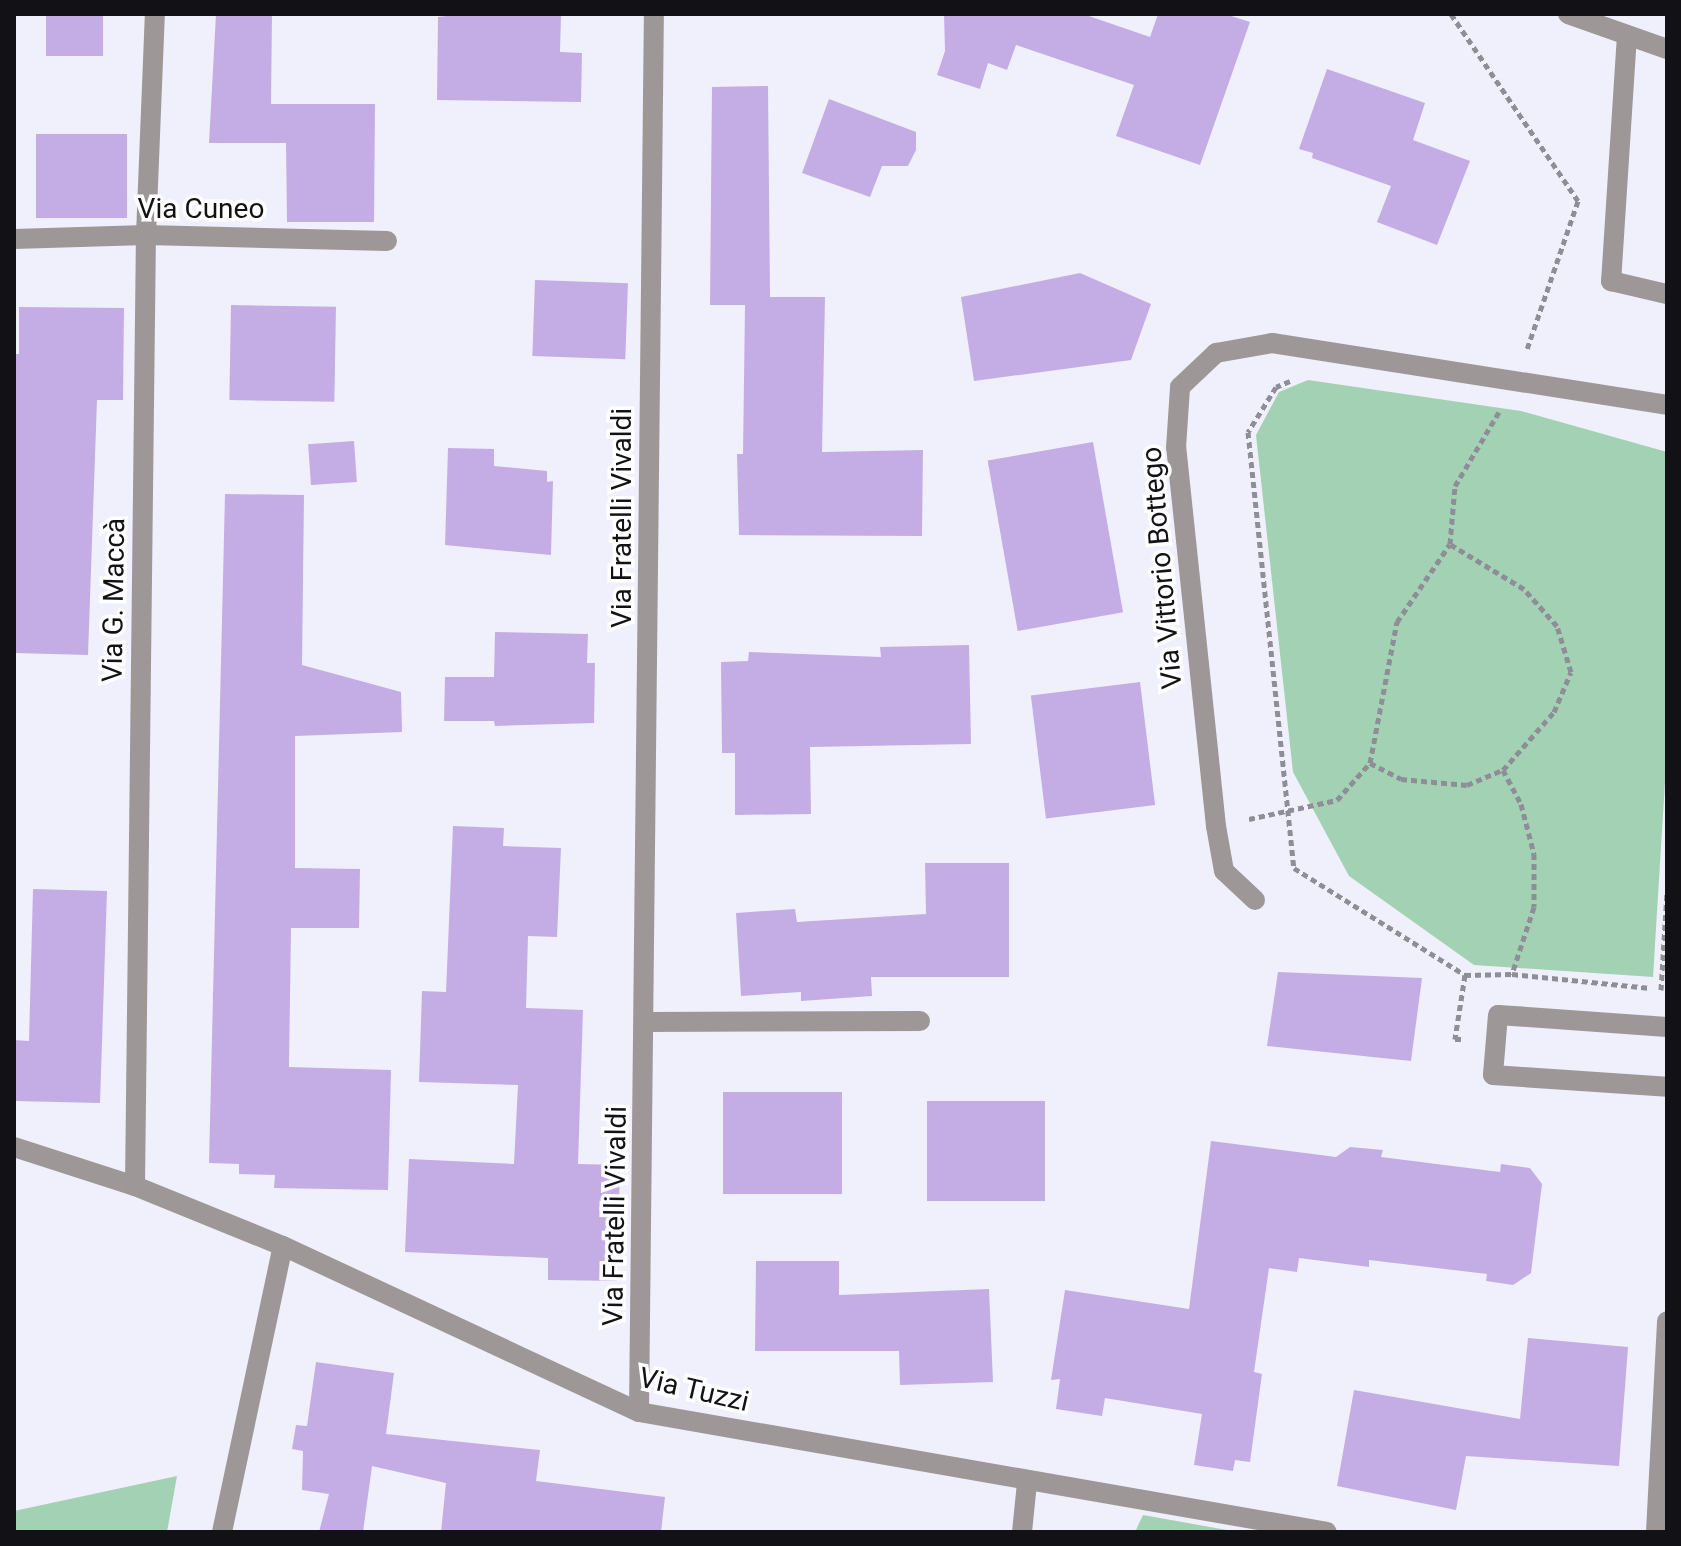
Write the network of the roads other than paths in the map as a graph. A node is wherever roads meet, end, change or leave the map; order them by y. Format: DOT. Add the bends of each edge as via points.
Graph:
graph roads {
  1 [pos="155,14"];
  2 [pos="654,14"];
  3 [pos="1568,14"];
  4 [pos="1627,35"];
  5 [pos="1667,49"];
  6 [pos="146,235"];
  7 [pos="14,239"];
  8 [pos="387,241"];
  9 [pos="1667,294"];
  10 [pos="1667,405"];
  11 [pos="1255,900"];
  12 [pos="920,1021"];
  13 [pos="646,1022"];
  14 [pos="1667,1027"];
  15 [pos="1667,1087"];
  16 [pos="14,1147"];
  17 [pos="135,1186"];
  18 [pos="283,1246"];
  19 [pos="1667,1321"];
  20 [pos="639,1412"];
  21 [pos="1027,1483"];
  22 [pos="222,1532"];
  23 [pos="1022,1532"];
  24 [pos="1327,1532"];
  25 [pos="1656,1532"];
  1 -- 6 [label="street, Via G. Maccà"];
  2 -- 13 [label="street, Via Fratelli Vivaldi"];
  3 -- 4 [label="street"];
  4 -- 5 [label="street"];
  4 -- 9 [label="street" via="1611,281"];
  6 -- 7 [label="street, Via Cuneo"];
  6 -- 8 [label="street, Via Cuneo"];
  6 -- 17 [label="street, Via G. Maccà"];
  10 -- 11 [label="street, Via Vittorio Bottego" via="1272,343 1216,353 1180,387 1176,448 1216,826 1224,871"];
  12 -- 13 [label="street"];
  13 -- 20 [label="street, Via Fratelli Vivaldi"];
  14 -- 15 [label="street" via="1498,1015 1493,1075"];
  16 -- 17 [label="street, Via Tuzzi"];
  17 -- 18 [label="street, Via Tuzzi"];
  18 -- 20 [label="street, Via Tuzzi"];
  18 -- 22 [label="street"];
  19 -- 25 [label="street"];
  20 -- 21 [label="street, Via Tuzzi"];
  21 -- 23 [label="street"];
  21 -- 24 [label="street, Via Tuzzi"];
}
